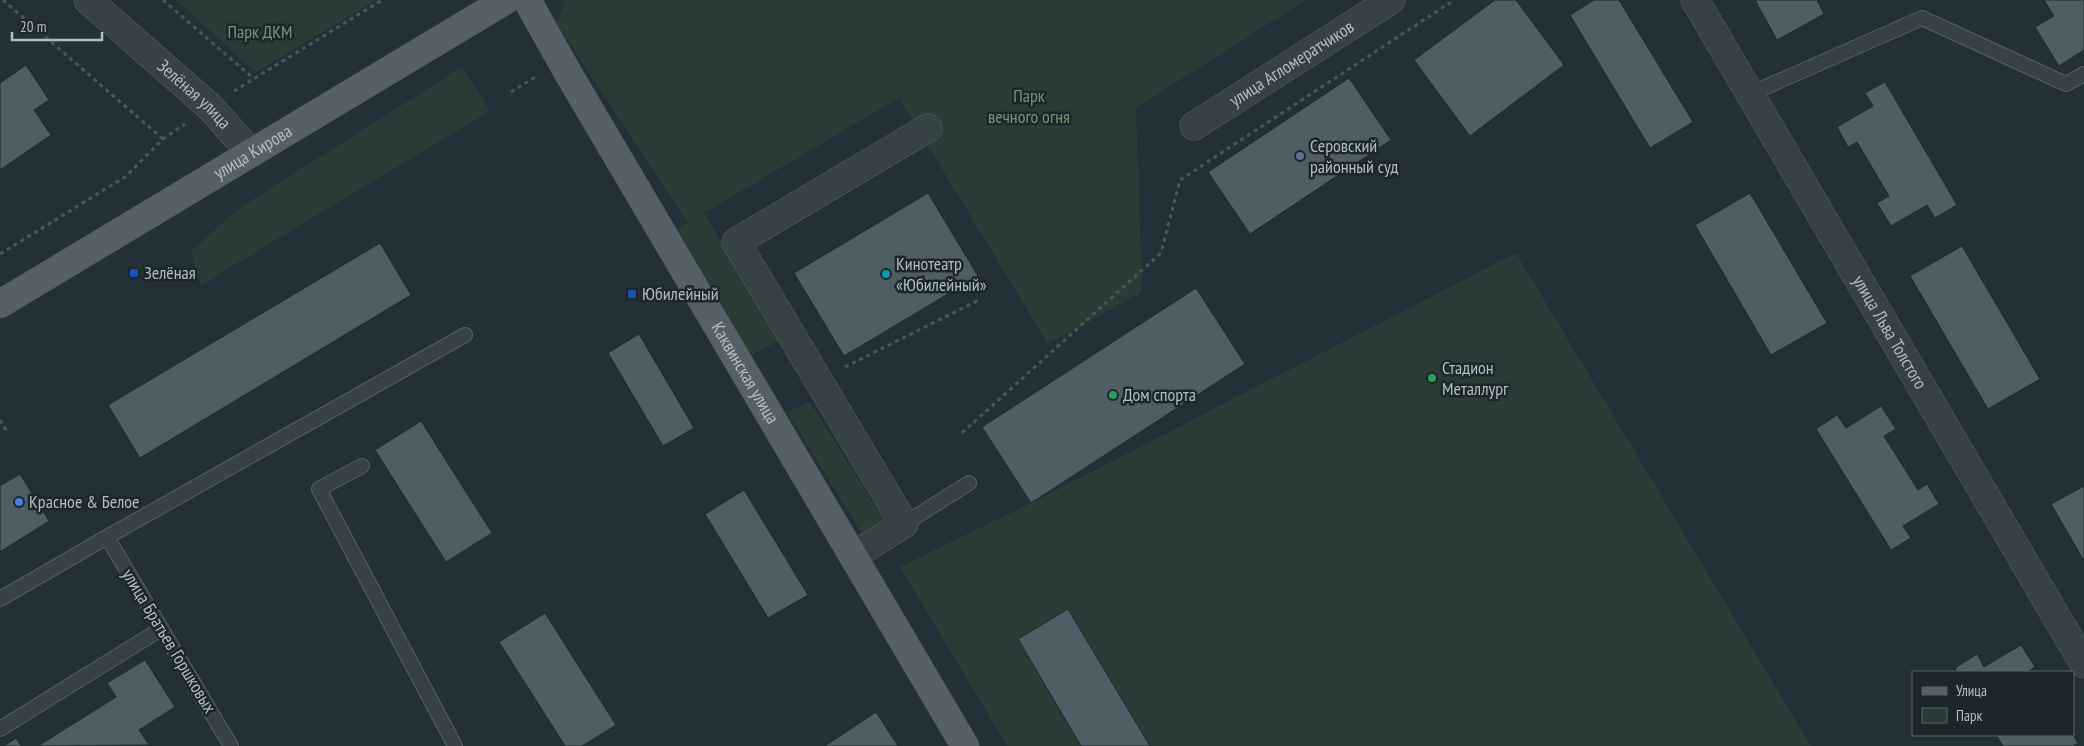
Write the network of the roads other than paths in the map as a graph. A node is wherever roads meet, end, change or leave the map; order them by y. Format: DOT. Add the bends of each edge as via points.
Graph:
graph roads {
  1 [pos="88,0"];
  2 [pos="506,0"];
  3 [pos="527,0"];
  4 [pos="1391,0"];
  5 [pos="1695,0"];
  6 [pos="2084,74"];
  7 [pos="1750,94"];
  8 [pos="1194,126"];
  9 [pos="928,128"];
  10 [pos="251,154"];
  11 [pos="0,304"];
  12 [pos="465,335"];
  13 [pos="362,466"];
  14 [pos="969,483"];
  15 [pos="904,524"];
  16 [pos="107,537"];
  17 [pos="853,556"];
  18 [pos="0,599"];
  19 [pos="161,630"];
  20 [pos="2084,664"];
  21 [pos="0,729"];
  22 [pos="231,746"];
  23 [pos="455,746"];
  24 [pos="965,746"];
  1 -- 10 [label="street, Зелёная улица" via="210,107"];
  2 -- 10 [label="main road, улица Кирова"];
  3 -- 17 [label="main road, Каквинская улица"];
  4 -- 8 [label="street, улица Агломератчиков"];
  5 -- 7 [label="street, улица Льва Толстого"];
  6 -- 7 [label="lane" via="2066,84 1922,18"];
  7 -- 20 [label="street, улица Льва Толстого"];
  9 -- 15 [label="street" via="736,242"];
  10 -- 11 [label="main road, улица Кирова"];
  12 -- 16 [label="lane"];
  13 -- 23 [label="lane" via="319,489"];
  14 -- 15 [label="lane"];
  15 -- 17 [label="street"];
  16 -- 18 [label="lane"];
  16 -- 19 [label="lane, улица Братьев Горшковых"];
  17 -- 24 [label="main road, Каквинская улица"];
  19 -- 21 [label="lane"];
  19 -- 22 [label="lane, улица Братьев Горшковых"];
}
